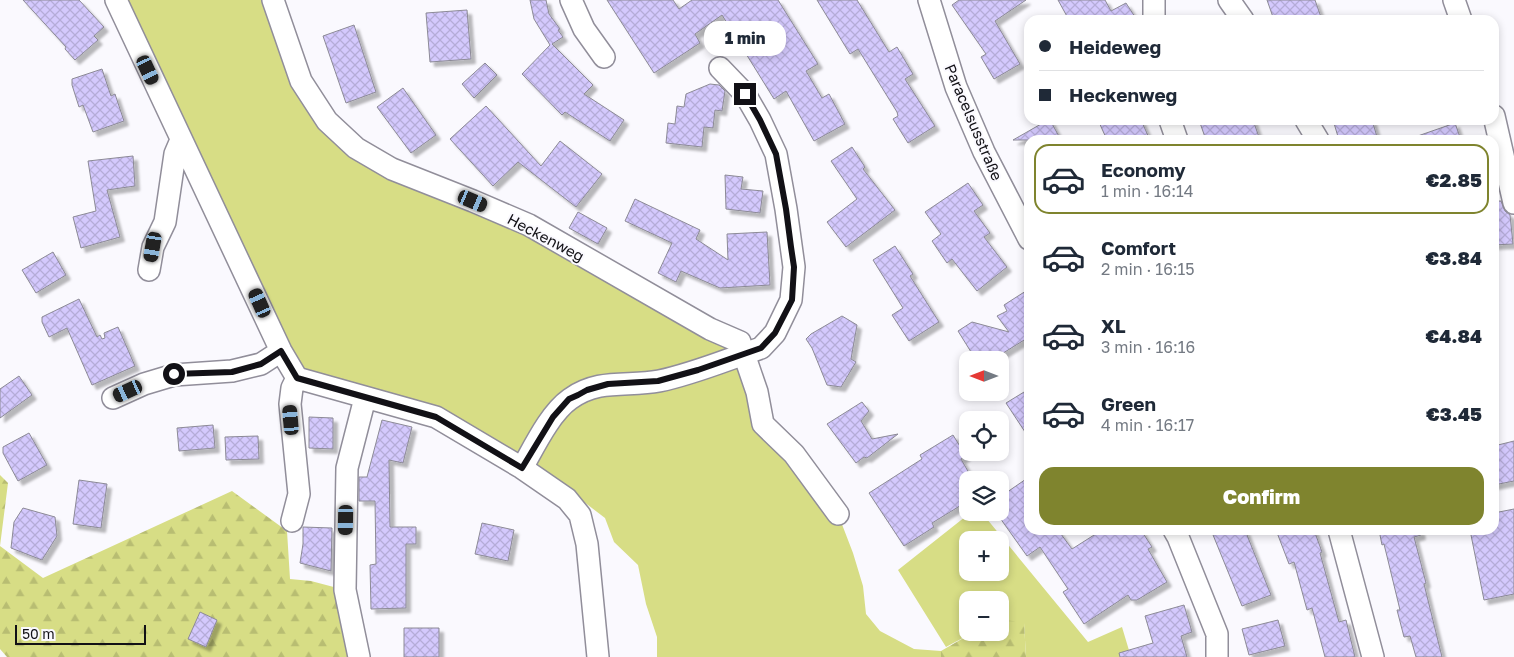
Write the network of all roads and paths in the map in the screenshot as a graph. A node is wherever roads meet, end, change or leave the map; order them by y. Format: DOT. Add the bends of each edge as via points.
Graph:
graph roads {
  1 [pos="116,0"];
  2 [pos="273,0"];
  3 [pos="571,0"];
  4 [pos="929,0"];
  5 [pos="1154,0"];
  6 [pos="1229,0"];
  7 [pos="1454,0"];
  8 [pos="1154,15"];
  9 [pos="1240,15"];
  10 [pos="1459,15"];
  11 [pos="604,57"];
  12 [pos="720,68"];
  13 [pos="1499,138"];
  14 [pos="180,140"];
  15 [pos="1514,203"];
  16 [pos="1024,229"];
  17 [pos="149,270"];
  18 [pos="281,351"];
  19 [pos="744,354"];
  20 [pos="297,378"];
  21 [pos="113,398"];
  22 [pos="364,398"];
  23 [pos="522,468"];
  24 [pos="838,514"];
  25 [pos="292,521"];
  26 [pos="1177,535"];
  27 [pos="1340,535"];
  28 [pos="358,657"];
  29 [pos="598,657"];
  30 [pos="1217,657"];
  31 [pos="1373,657"];
  1 -- 14 [label="street"];
  2 -- 19 [label="street, Heckenweg" via="301,81 327,120 356,148 392,169 529,226 710,329 740,342"];
  3 -- 11 [label="street" via="584,29"];
  4 -- 16 [label="street, Paracelsusstraße" via="956,87 984,152"];
  5 -- 8 [label="street"];
  6 -- 9 [label="street"];
  7 -- 10 [label="street"];
  12 -- 19 [label="street" via="745,94 776,154 794,267 792,300 775,333 761,348"];
  13 -- 15 [label="street"];
  14 -- 17 [label="street" via="165,222 153,247"];
  14 -- 18 [label="street"];
  18 -- 20 [label="street"];
  18 -- 21 [label="street" via="261,364 232,372 174,374"];
  19 -- 23 [label="street" via="658,381 608,384 569,399 553,417"];
  19 -- 24 [label="street, Heckenweg" via="757,392 763,424 794,454"];
  20 -- 22 [label="street"];
  20 -- 25 [label="street" via="290,404 299,494"];
  22 -- 23 [label="street" via="436,417"];
  22 -- 28 [label="street" via="347,468 345,590"];
  23 -- 29 [label="street" via="567,499 580,515 587,544"];
  26 -- 30 [label="street" via="1217,634"];
  27 -- 31 [label="street"];
}
